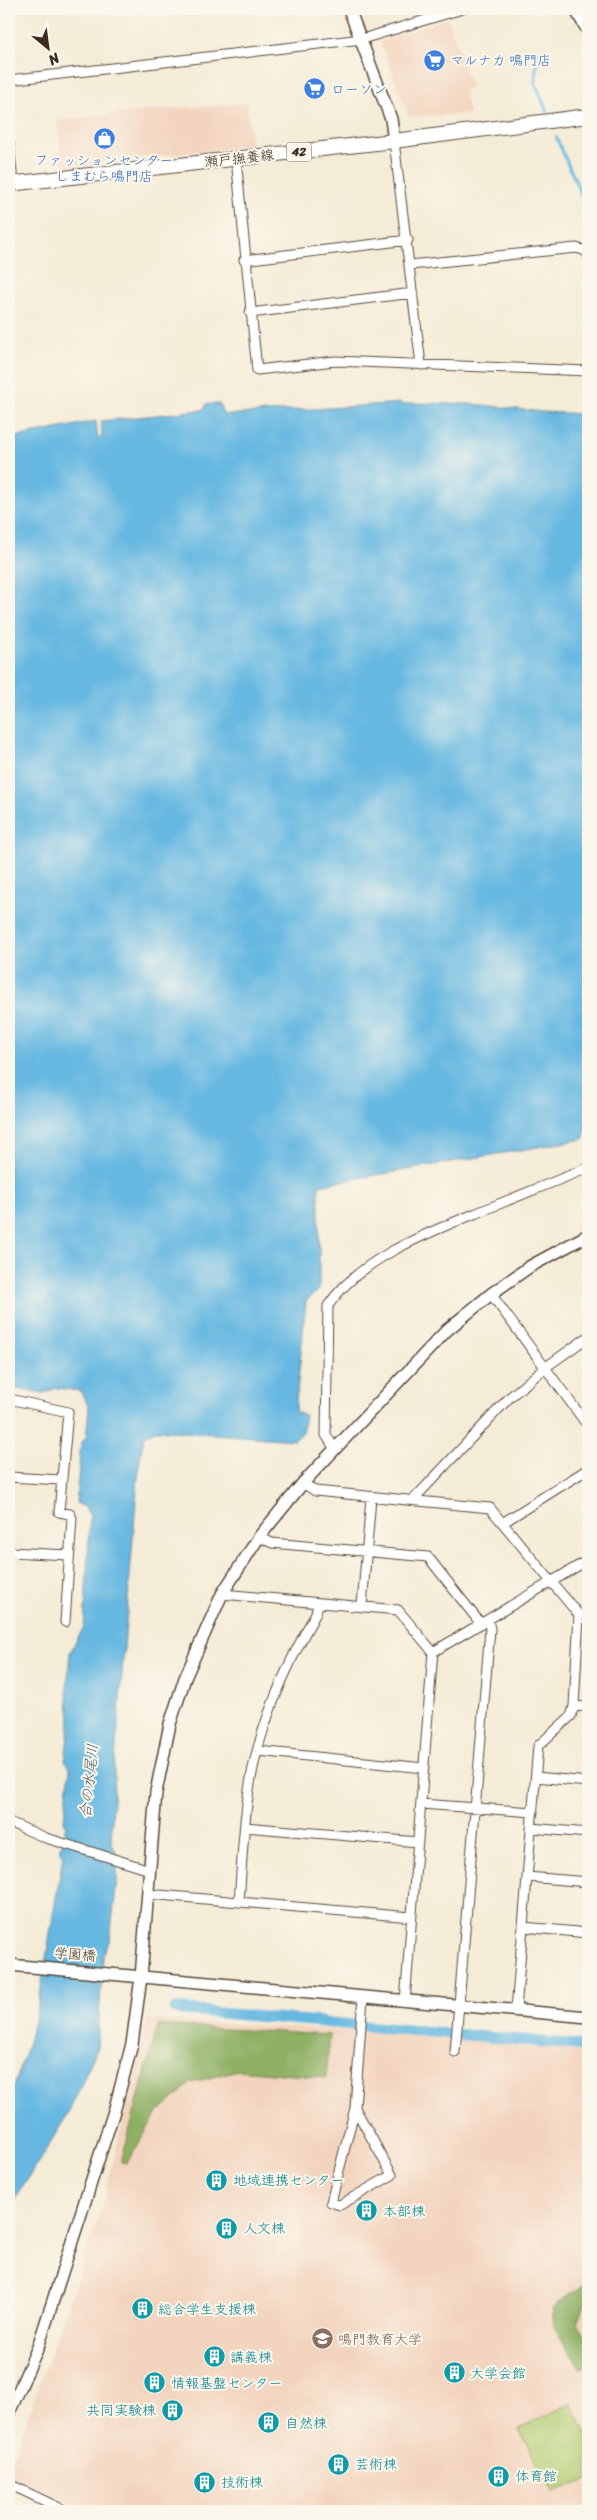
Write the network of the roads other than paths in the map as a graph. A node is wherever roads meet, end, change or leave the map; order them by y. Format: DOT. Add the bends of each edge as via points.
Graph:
graph roads {
  1 [pos="349,9"];
  2 [pos="462,9"];
  3 [pos="576,9"];
  4 [pos="588,31"];
  5 [pos="362,39"];
  6 [pos="9,80"];
  7 [pos="588,116"];
  8 [pos="394,141"];
  9 [pos="9,142"];
  10 [pos="236,158"];
  11 [pos="11,183"];
  12 [pos="408,240"];
  13 [pos="588,255"];
  14 [pos="244,260"];
  15 [pos="410,265"];
  16 [pos="413,293"];
  17 [pos="250,313"];
  18 [pos="421,366"];
  19 [pos="588,371"];
  20 [pos="588,1168"];
  21 [pos="588,1235"];
  22 [pos="491,1294"];
  23 [pos="588,1337"];
  24 [pos="546,1367"];
  25 [pos="9,1400"];
  26 [pos="588,1409"];
  27 [pos="579,1412"];
  28 [pos="588,1426"];
  29 [pos="336,1449"];
  30 [pos="588,1469"];
  31 [pos="9,1477"];
  32 [pos="62,1480"];
  33 [pos="303,1483"];
  34 [pos="371,1498"];
  35 [pos="413,1500"];
  36 [pos="504,1522"];
  37 [pos="259,1537"];
  38 [pos="9,1552"];
  39 [pos="365,1553"];
  40 [pos="68,1555"];
  41 [pos="588,1560"];
  42 [pos="552,1580"];
  43 [pos="222,1594"];
  44 [pos="318,1603"];
  45 [pos="362,1606"];
  46 [pos="64,1622"];
  47 [pos="484,1622"];
  48 [pos="583,1630"];
  49 [pos="433,1652"];
  50 [pos="574,1706"];
  51 [pos="588,1707"];
  52 [pos="258,1751"];
  53 [pos="424,1768"];
  54 [pos="536,1777"];
  55 [pos="588,1782"];
  56 [pos="421,1804"];
  57 [pos="476,1807"];
  58 [pos="533,1812"];
  59 [pos="9,1822"];
  60 [pos="245,1827"];
  61 [pos="531,1828"];
  62 [pos="588,1833"];
  63 [pos="418,1842"];
  64 [pos="150,1870"];
  65 [pos="527,1877"];
  66 [pos="588,1882"];
  67 [pos="148,1894"];
  68 [pos="239,1902"];
  69 [pos="411,1917"];
  70 [pos="523,1927"];
  71 [pos="588,1933"];
  72 [pos="9,1965"];
  73 [pos="141,1977"];
  74 [pos="363,1997"];
  75 [pos="405,2001"];
  76 [pos="460,2006"];
  77 [pos="516,2010"];
  78 [pos="588,2016"];
  79 [pos="456,2048"];
  80 [pos="355,2108"];
  81 [pos="9,2413"];
  82 [pos="9,2484"];
  83 [pos="66,2511"];
  1 -- 5 [label="street"];
  2 -- 5 [label="street"];
  3 -- 4 [label="street"];
  5 -- 6 [label="street"];
  5 -- 8 [label="street" via="392,118"];
  7 -- 8 [label="main road, 瀬戸撫養線 / 42"];
  8 -- 10 [label="main road, 瀬戸撫養線 / 42"];
  8 -- 12 [label="street"];
  9 -- 11 [label="street"];
  10 -- 11 [label="main road, 瀬戸撫養線 / 42"];
  10 -- 14 [label="street"];
  12 -- 14 [label="street"];
  12 -- 15 [label="street"];
  13 -- 15 [label="street" via="576,248"];
  14 -- 17 [label="street"];
  15 -- 16 [label="street"];
  16 -- 17 [label="street"];
  16 -- 18 [label="street"];
  17 -- 18 [label="street" via="257,370 335,361"];
  18 -- 19 [label="street"];
  20 -- 29 [label="street" via="423,1235 357,1275 334,1298 328,1306 326,1435"];
  21 -- 22 [label="street" via="530,1267"];
  22 -- 24 [label="street"];
  22 -- 29 [label="street" via="447,1330"];
  23 -- 24 [label="street"];
  24 -- 27 [label="street"];
  24 -- 35 [label="street" via="479,1427"];
  25 -- 32 [label="street" via="68,1412"];
  26 -- 27 [label="street"];
  27 -- 28 [label="street"];
  29 -- 33 [label="street"];
  30 -- 36 [label="street"];
  31 -- 32 [label="street"];
  32 -- 40 [label="street" via="59,1512 70,1514 72,1518"];
  33 -- 34 [label="street" via="315,1492"];
  33 -- 37 [label="street"];
  34 -- 35 [label="street"];
  34 -- 39 [label="street"];
  35 -- 36 [label="street" via="490,1508"];
  36 -- 42 [label="street"];
  37 -- 39 [label="street" via="272,1543"];
  37 -- 43 [label="street"];
  38 -- 40 [label="street"];
  39 -- 45 [label="street"];
  39 -- 47 [label="street" via="428,1557"];
  40 -- 46 [label="street"];
  41 -- 42 [label="street"];
  42 -- 47 [label="street"];
  42 -- 48 [label="street" via="579,1615"];
  43 -- 44 [label="street"];
  43 -- 64 [label="street" via="185,1678 170,1724 156,1792"];
  44 -- 45 [label="street"];
  44 -- 52 [label="street" via="316,1613 282,1678"];
  45 -- 49 [label="street" via="398,1610"];
  47 -- 49 [label="street"];
  47 -- 57 [label="street" via="490,1629"];
  48 -- 50 [label="street"];
  49 -- 53 [label="street"];
  50 -- 51 [label="street"];
  50 -- 54 [label="street" via="571,1716 538,1746"];
  52 -- 53 [label="street"];
  52 -- 60 [label="street"];
  53 -- 56 [label="street"];
  54 -- 55 [label="street"];
  54 -- 58 [label="street"];
  56 -- 57 [label="street"];
  56 -- 63 [label="street"];
  57 -- 58 [label="street"];
  57 -- 76 [label="street"];
  58 -- 61 [label="street"];
  59 -- 64 [label="street" via="59,1842"];
  60 -- 63 [label="street"];
  60 -- 68 [label="street"];
  61 -- 62 [label="street"];
  61 -- 65 [label="street"];
  63 -- 69 [label="street"];
  64 -- 67 [label="street"];
  65 -- 66 [label="street"];
  65 -- 70 [label="street"];
  67 -- 68 [label="street"];
  67 -- 73 [label="street"];
  68 -- 69 [label="street"];
  69 -- 75 [label="street"];
  70 -- 71 [label="street"];
  70 -- 77 [label="street"];
  72 -- 73 [label="street, 学園橋"];
  73 -- 74 [label="street, 学園橋"];
  73 -- 81 [label="street" via="132,2044 112,2118 38,2347"];
  74 -- 75 [label="street, 学園橋"];
  74 -- 80 [label="street"];
  75 -- 76 [label="street, 学園橋"];
  76 -- 77 [label="street, 学園橋"];
  76 -- 79 [label="street"];
  77 -- 78 [label="street, 学園橋"];
  80 -- 80 [label="street" via="392,2175 340,2205 331,2202"];
  82 -- 83 [label="street"];
}
